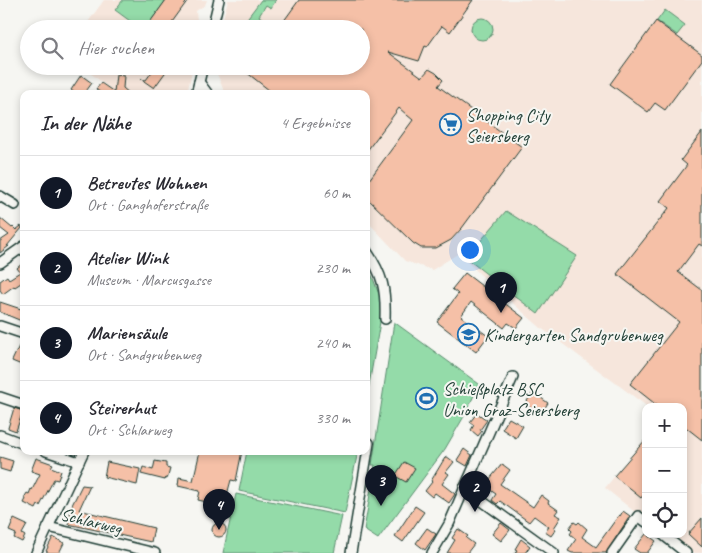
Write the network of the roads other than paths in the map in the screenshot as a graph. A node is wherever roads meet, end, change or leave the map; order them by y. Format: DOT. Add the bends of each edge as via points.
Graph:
graph roads {
  1 [pos="219,0"];
  2 [pos="214,20"];
  3 [pos="201,75"];
  4 [pos="199,82"];
  5 [pos="197,90"];
  6 [pos="205,90"];
  7 [pos="0,196"];
  8 [pos="15,205"];
  9 [pos="20,249"];
  10 [pos="370,257"];
  11 [pos="0,263"];
  12 [pos="385,319"];
  13 [pos="0,326"];
  14 [pos="20,333"];
  15 [pos="513,377"];
  16 [pos="0,397"];
  17 [pos="20,404"];
  18 [pos="0,435"];
  19 [pos="20,442"];
  20 [pos="58,455"];
  21 [pos="82,455"];
  22 [pos="367,455"];
  23 [pos="79,462"];
  24 [pos="464,488"];
  25 [pos="642,519"];
  26 [pos="48,527"];
  27 [pos="667,538"];
  28 [pos="36,553"];
  29 [pos="155,553"];
  30 [pos="351,553"];
  31 [pos="432,553"];
  32 [pos="554,553"];
  33 [pos="612,553"];
  34 [pos="686,553"];
  1 -- 2 [label="street"];
  3 -- 4 [label="street"];
  4 -- 5 [label="street"];
  4 -- 6 [label="street"];
  7 -- 8 [label="street"];
  9 -- 11 [label="street"];
  10 -- 12 [label="street" via="385,289"];
  13 -- 14 [label="street"];
  15 -- 24 [label="street"];
  16 -- 17 [label="street"];
  18 -- 19 [label="street"];
  20 -- 23 [label="street"];
  21 -- 23 [label="street"];
  22 -- 30 [label="street"];
  23 -- 26 [label="street"];
  24 -- 31 [label="street"];
  24 -- 32 [label="street"];
  25 -- 33 [label="street" via="638,516"];
  26 -- 28 [label="street"];
  26 -- 29 [label="street, Schlarweg"];
  27 -- 34 [label="street"];
}
